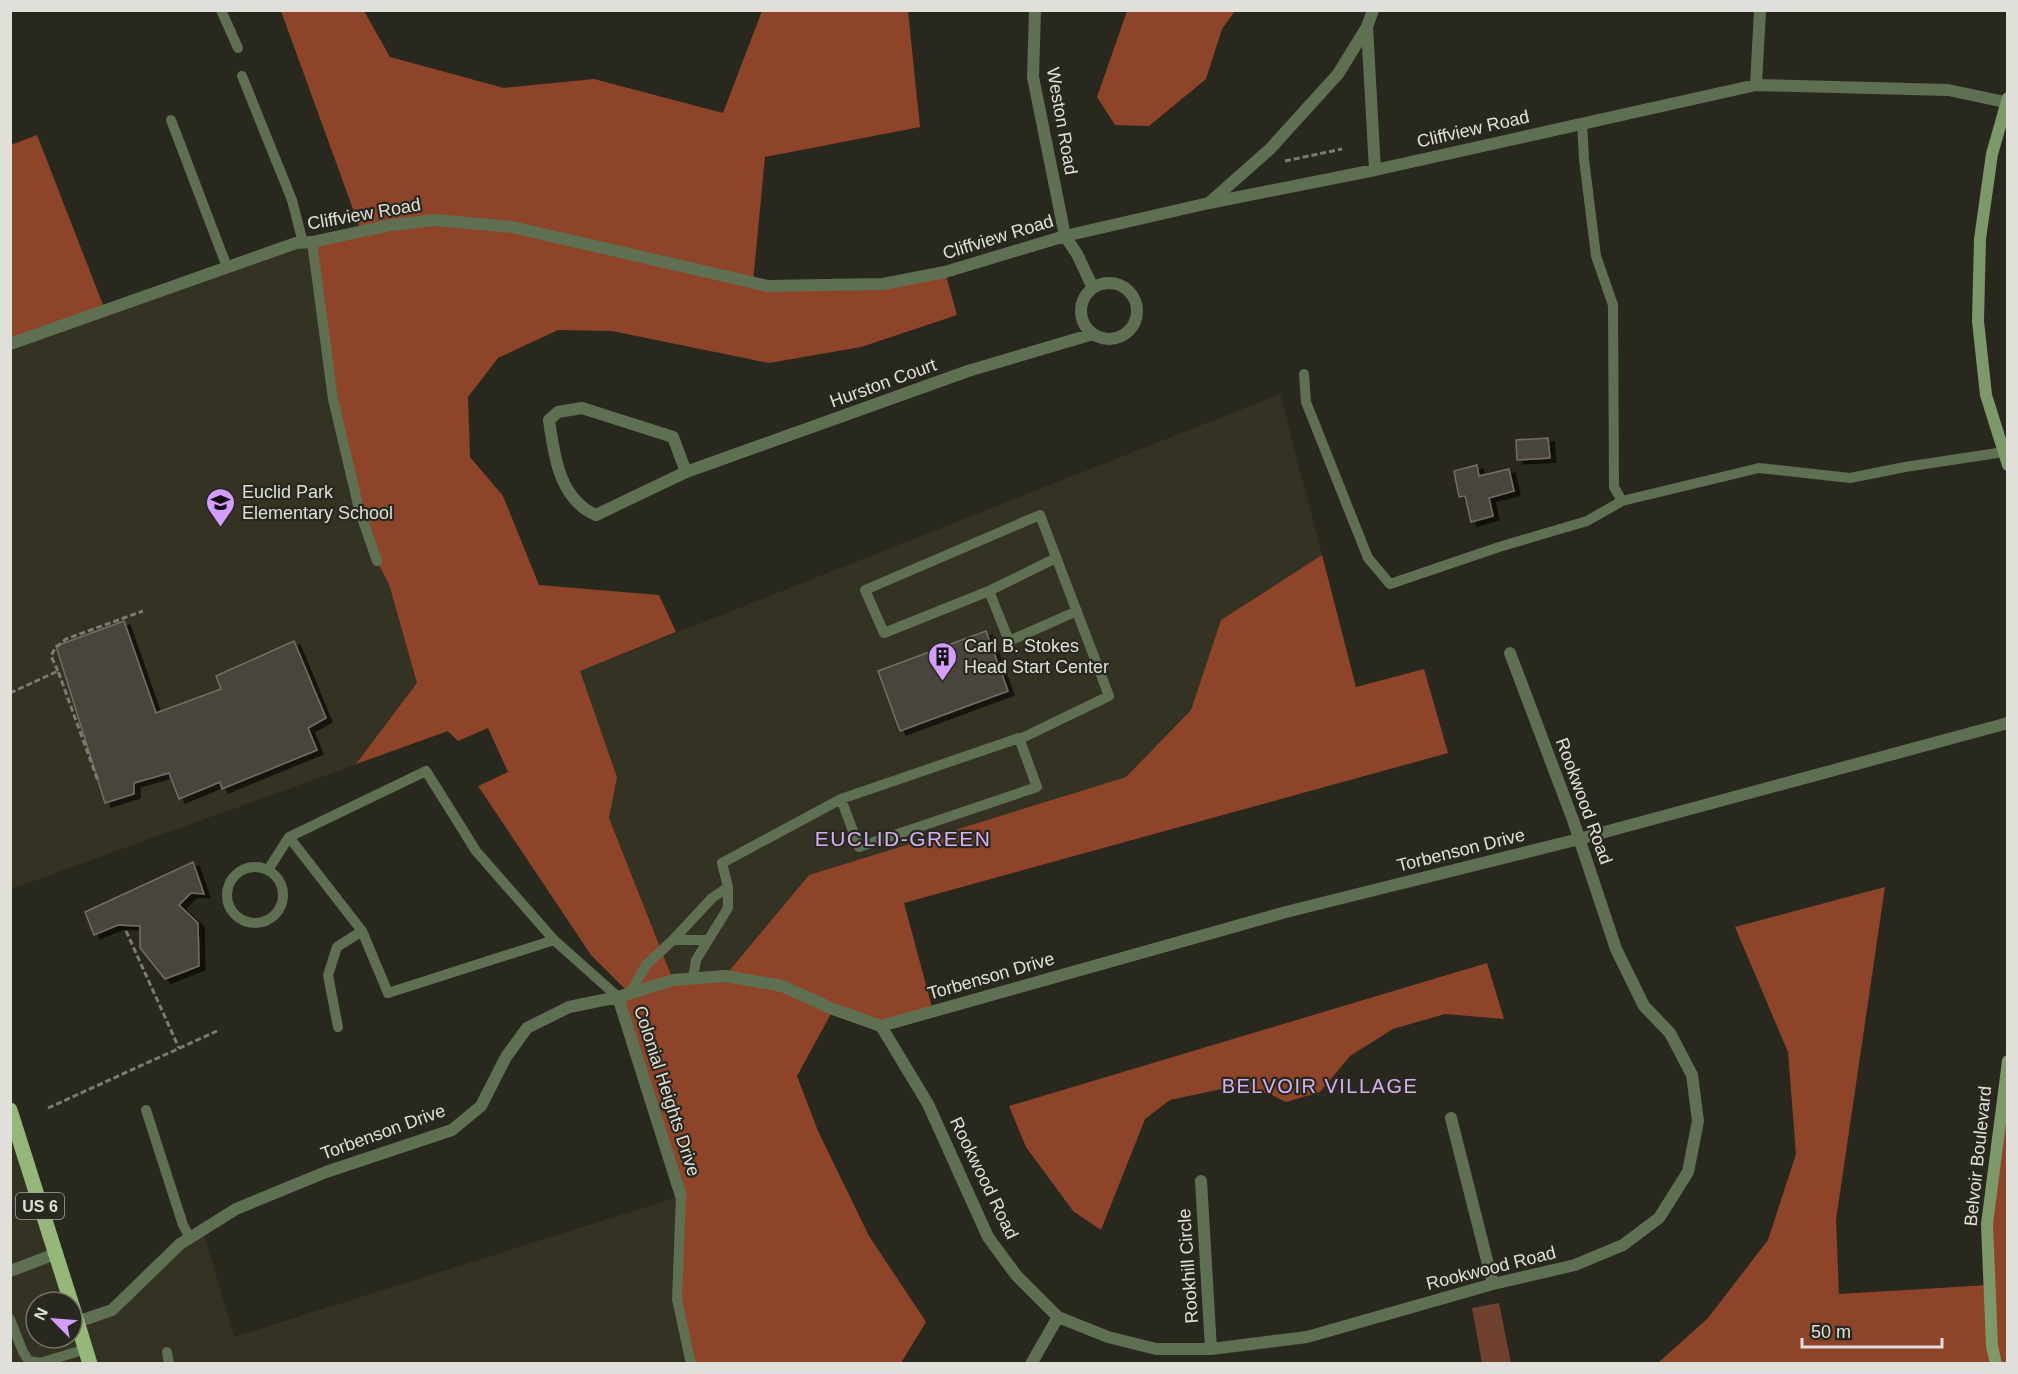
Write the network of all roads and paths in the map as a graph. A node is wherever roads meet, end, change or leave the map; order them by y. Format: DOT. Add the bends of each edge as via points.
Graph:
graph roads {
  1 [pos="221,10"];
  2 [pos="1035,10"];
  3 [pos="1373,10"];
  4 [pos="1760,10"];
  5 [pos="1367,27"];
  6 [pos="238,48"];
  7 [pos="242,76"];
  8 [pos="1756,85"];
  9 [pos="2006,100"];
  10 [pos="171,120"];
  11 [pos="1582,123"];
  12 [pos="1342,149"];
  13 [pos="1285,161"];
  14 [pos="1375,170"];
  15 [pos="1209,203"];
  16 [pos="1065,236"];
  17 [pos="307,242"];
  18 [pos="227,267"];
  19 [pos="1093,288"];
  20 [pos="1093,334"];
  21 [pos="10,344"];
  22 [pos="1304,374"];
  23 [pos="2004,452"];
  24 [pos="2007,465"];
  25 [pos="686,472"];
  26 [pos="1622,501"];
  27 [pos="1056,558"];
  28 [pos="377,561"];
  29 [pos="989,591"];
  30 [pos="143,611"];
  31 [pos="1077,611"];
  32 [pos="1510,653"];
  33 [pos="58,671"];
  34 [pos="10,693"];
  35 [pos="2007,723"];
  36 [pos="1020,739"];
  37 [pos="98,781"];
  38 [pos="841,798"];
  39 [pos="289,837"];
  40 [pos="1579,839"];
  41 [pos="268,870"];
  42 [pos="728,887"];
  43 [pos="126,931"];
  44 [pos="362,931"];
  45 [pos="554,940"];
  46 [pos="673,940"];
  47 [pos="708,940"];
  48 [pos="693,978"];
  49 [pos="624,995"];
  50 [pos="881,1026"];
  51 [pos="338,1027"];
  52 [pos="217,1030"];
  53 [pos="179,1048"];
  54 [pos="2007,1061"];
  55 [pos="48,1108"];
  56 [pos="10,1110"];
  57 [pos="146,1110"];
  58 [pos="1451,1118"];
  59 [pos="1201,1181"];
  60 [pos="681,1196"];
  61 [pos="190,1238"];
  62 [pos="55,1254"];
  63 [pos="10,1271"];
  64 [pos="1493,1284"];
  65 [pos="67,1290"];
  66 [pos="1058,1317"];
  67 [pos="10,1319"];
  68 [pos="84,1320"];
  69 [pos="1211,1349"];
  70 [pos="88,1356"];
  71 [pos="691,1364"];
  72 [pos="1031,1364"];
  73 [pos="1996,1364"];
  1 -- 6 [label="lane"];
  2 -- 16 [label="street, Weston Road" via="1033,77"];
  3 -- 5 [label="street"];
  4 -- 8 [label="street"];
  5 -- 14 [label="street"];
  5 -- 15 [label="street" via="1338,74 1277,141"];
  7 -- 17 [label="lane"];
  8 -- 9 [label="street, Cliffview Road" via="1948,90"];
  8 -- 11 [label="street, Cliffview Road"];
  9 -- 23 [label="street" via="1992,154 1980,238 1978,321 1986,396"];
  10 -- 18 [label="lane"];
  11 -- 14 [label="street, Cliffview Road"];
  11 -- 26 [label="lane" via="1596,256 1613,305 1614,487"];
  12 -- 13 [label="path"];
  14 -- 15 [label="street, Cliffview Road"];
  15 -- 16 [label="street, Cliffview Road"];
  16 -- 17 [label="street, Cliffview Road" via="945,272 883,284 768,286 512,227 434,220"];
  16 -- 19 [label="street"];
  17 -- 18 [label="street, Cliffview Road"];
  17 -- 28 [label="lane" via="333,399 356,498"];
  18 -- 21 [label="street, Cliffview Road"];
  19 -- 20 [label="street" via="1081,311"];
  19 -- 20 [label="street, Hurston Court" via="1120,285 1128,290 1137,306 1134,324 1120,336 1102,338"];
  20 -- 25 [label="street, Hurston Court" via="968,371"];
  22 -- 26 [label="lane" via="1306,402 1368,558 1389,584 1587,521"];
  23 -- 24 [label="street"];
  23 -- 26 [label="lane" via="1850,478 1759,468"];
  25 -- 25 [label="street, Hurston Court" via="673,437 582,408 558,412 549,420 558,470 585,510 596,515"];
  27 -- 29 [label="lane"];
  27 -- 29 [label="lane" via="1040,515 865,590 884,633"];
  27 -- 31 [label="lane"];
  29 -- 31 [label="lane" via="1009,641"];
  30 -- 33 [label="path" via="66,639 51,656"];
  31 -- 36 [label="lane" via="1109,696"];
  32 -- 40 [label="street, Rookwood Road"];
  33 -- 34 [label="path"];
  33 -- 37 [label="path"];
  35 -- 40 [label="street, Torbenson Drive"];
  36 -- 38 [label="lane"];
  36 -- 38 [label="lane" via="1037,787 859,847"];
  38 -- 42 [label="lane" via="722,863"];
  39 -- 41 [label="lane"];
  39 -- 44 [label="lane"];
  39 -- 45 [label="lane" via="426,771 476,851"];
  40 -- 50 [label="street, Torbenson Drive" via="1286,912"];
  40 -- 64 [label="street, Rookwood Road" via="1616,949 1644,1006 1670,1034 1692,1075 1698,1121 1688,1172 1659,1218 1623,1245 1575,1265"];
  41 -- 41 [label="lane" via="241,870 229,884 231,910 246,922 272,917 282,902 280,884"];
  42 -- 46 [label="lane" via="712,898"];
  42 -- 47 [label="lane" via="728,908"];
  43 -- 53 [label="path"];
  44 -- 45 [label="lane" via="388,993"];
  44 -- 51 [label="lane" via="337,946 328,975"];
  45 -- 49 [label="lane"];
  46 -- 47 [label="lane"];
  46 -- 49 [label="lane" via="646,965"];
  47 -- 48 [label="lane" via="696,960"];
  48 -- 49 [label="street, Torbenson Drive"];
  48 -- 50 [label="street, Torbenson Drive" via="725,976 782,986 832,1010"];
  49 -- 60 [label="street, Colonial Heights Drive"];
  49 -- 61 [label="street, Torbenson Drive" via="569,1007 526,1029 506,1057 481,1106 452,1130 326,1172 236,1209"];
  50 -- 66 [label="street, Rookwood Road" via="928,1104 988,1237 1017,1275"];
  52 -- 53 [label="path"];
  53 -- 55 [label="path"];
  54 -- 73 [label="street, Belvoir Boulevard" via="1987,1224"];
  56 -- 62 [label="main road, US 6"];
  57 -- 61 [label="lane"];
  58 -- 64 [label="street"];
  59 -- 69 [label="street, Rookhill Circle"];
  60 -- 71 [label="lane" via="677,1299"];
  61 -- 68 [label="street, Torbenson Drive" via="112,1311"];
  62 -- 63 [label="street"];
  62 -- 65 [label="main road, US 6"];
  64 -- 69 [label="street, Rookwood Road" via="1306,1337"];
  66 -- 69 [label="street, Rookwood Road" via="1108,1337 1156,1349"];
  66 -- 72 [label="street"];
  67 -- 70 [label="lane" via="29,1361"];
}
